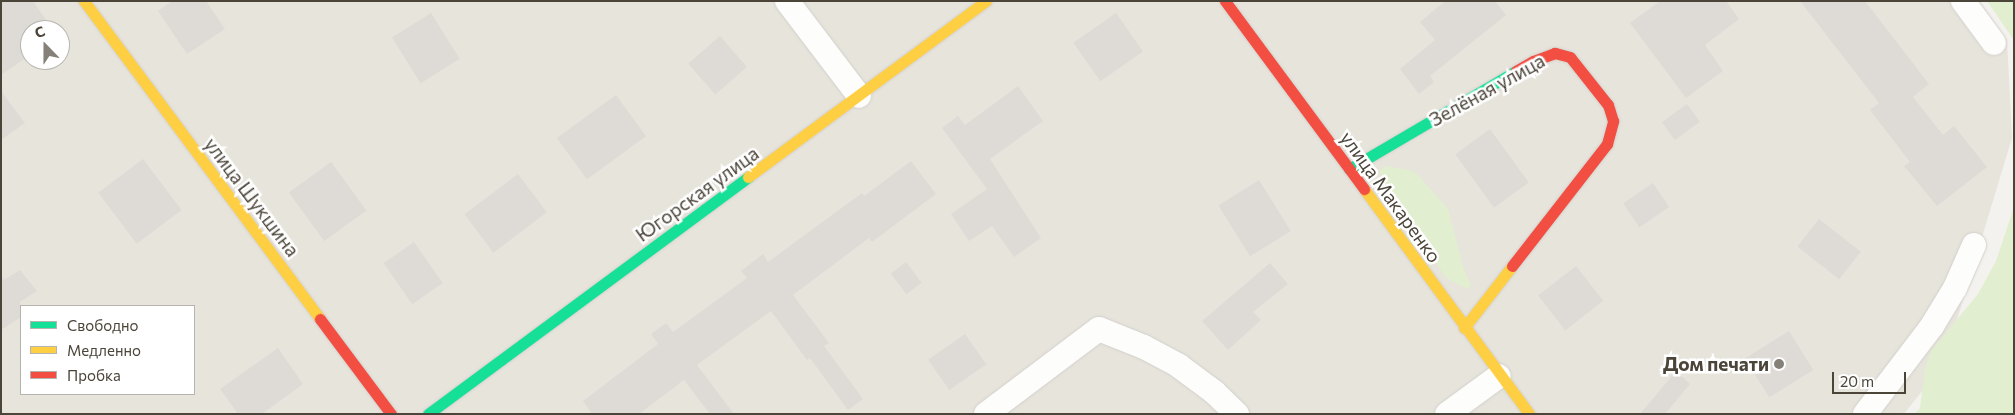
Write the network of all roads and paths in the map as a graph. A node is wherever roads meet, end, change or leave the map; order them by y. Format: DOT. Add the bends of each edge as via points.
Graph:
graph roads {
  1 [pos="84,1"];
  2 [pos="787,1"];
  3 [pos="986,1"];
  4 [pos="1225,1"];
  5 [pos="1963,1"];
  6 [pos="1994,43"];
  7 [pos="858,96"];
  8 [pos="1350,169"];
  9 [pos="1974,245"];
  10 [pos="1464,328"];
  11 [pos="1499,376"];
  12 [pos="391,414"];
  13 [pos="428,414"];
  14 [pos="986,414"];
  15 [pos="1237,414"];
  16 [pos="1447,414"];
  17 [pos="1528,414"];
  18 [pos="1865,414"];
  1 -- 12 [label="street, улица Шукшина"];
  2 -- 7 [label="street"];
  3 -- 7 [label="street, Югорская улица"];
  4 -- 8 [label="street, улица Макаренко"];
  5 -- 6 [label="street"];
  7 -- 13 [label="street, Югорская улица"];
  8 -- 10 [label="street, улица Макаренко"];
  8 -- 10 [label="street, Зелёная улица" via="1533,61 1555,53 1570,57 1608,106 1613,122 1607,144"];
  9 -- 18 [label="street" via="1955,288 1932,326"];
  10 -- 11 [label="street, улица Макаренко"];
  11 -- 16 [label="street"];
  11 -- 17 [label="street, улица Макаренко"];
  14 -- 15 [label="street" via="1099,329 1144,347 1179,366"];
}
